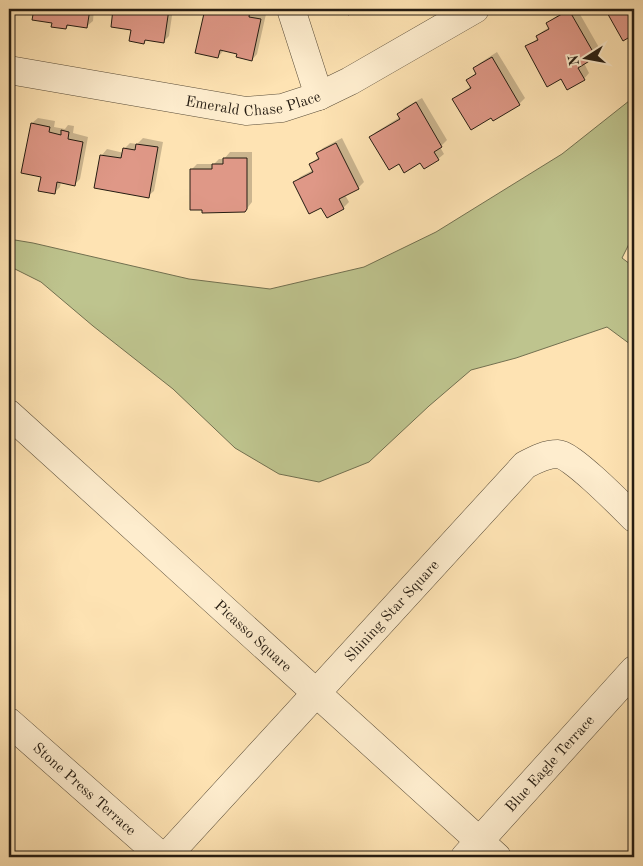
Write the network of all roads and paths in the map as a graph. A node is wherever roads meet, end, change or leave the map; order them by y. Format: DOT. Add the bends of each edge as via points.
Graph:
graph roads {
  1 [pos="291,9"];
  2 [pos="475,9"];
  3 [pos="9,70"];
  4 [pos="319,96"];
  5 [pos="9,414"];
  6 [pos="634,518"];
  7 [pos="634,670"];
  8 [pos="317,694"];
  9 [pos="9,722"];
  10 [pos="480,852"];
  11 [pos="162,857"];
  12 [pos="166,857"];
  1 -- 4 [label="street"];
  2 -- 4 [label="street, Emerald Chase Place"];
  3 -- 4 [label="street, Emerald Chase Place" via="246,111 282,108"];
  5 -- 8 [label="street, Picasso Square"];
  6 -- 8 [label="street, Shining Star Square" via="574,462 560,454 540,456 525,465"];
  7 -- 10 [label="street, Blue Eagle Terrace"];
  8 -- 10 [label="street, Picasso Square"];
  8 -- 12 [label="street, Shining Star Square"];
  9 -- 11 [label="street, Stone Press Terrace"];
}
